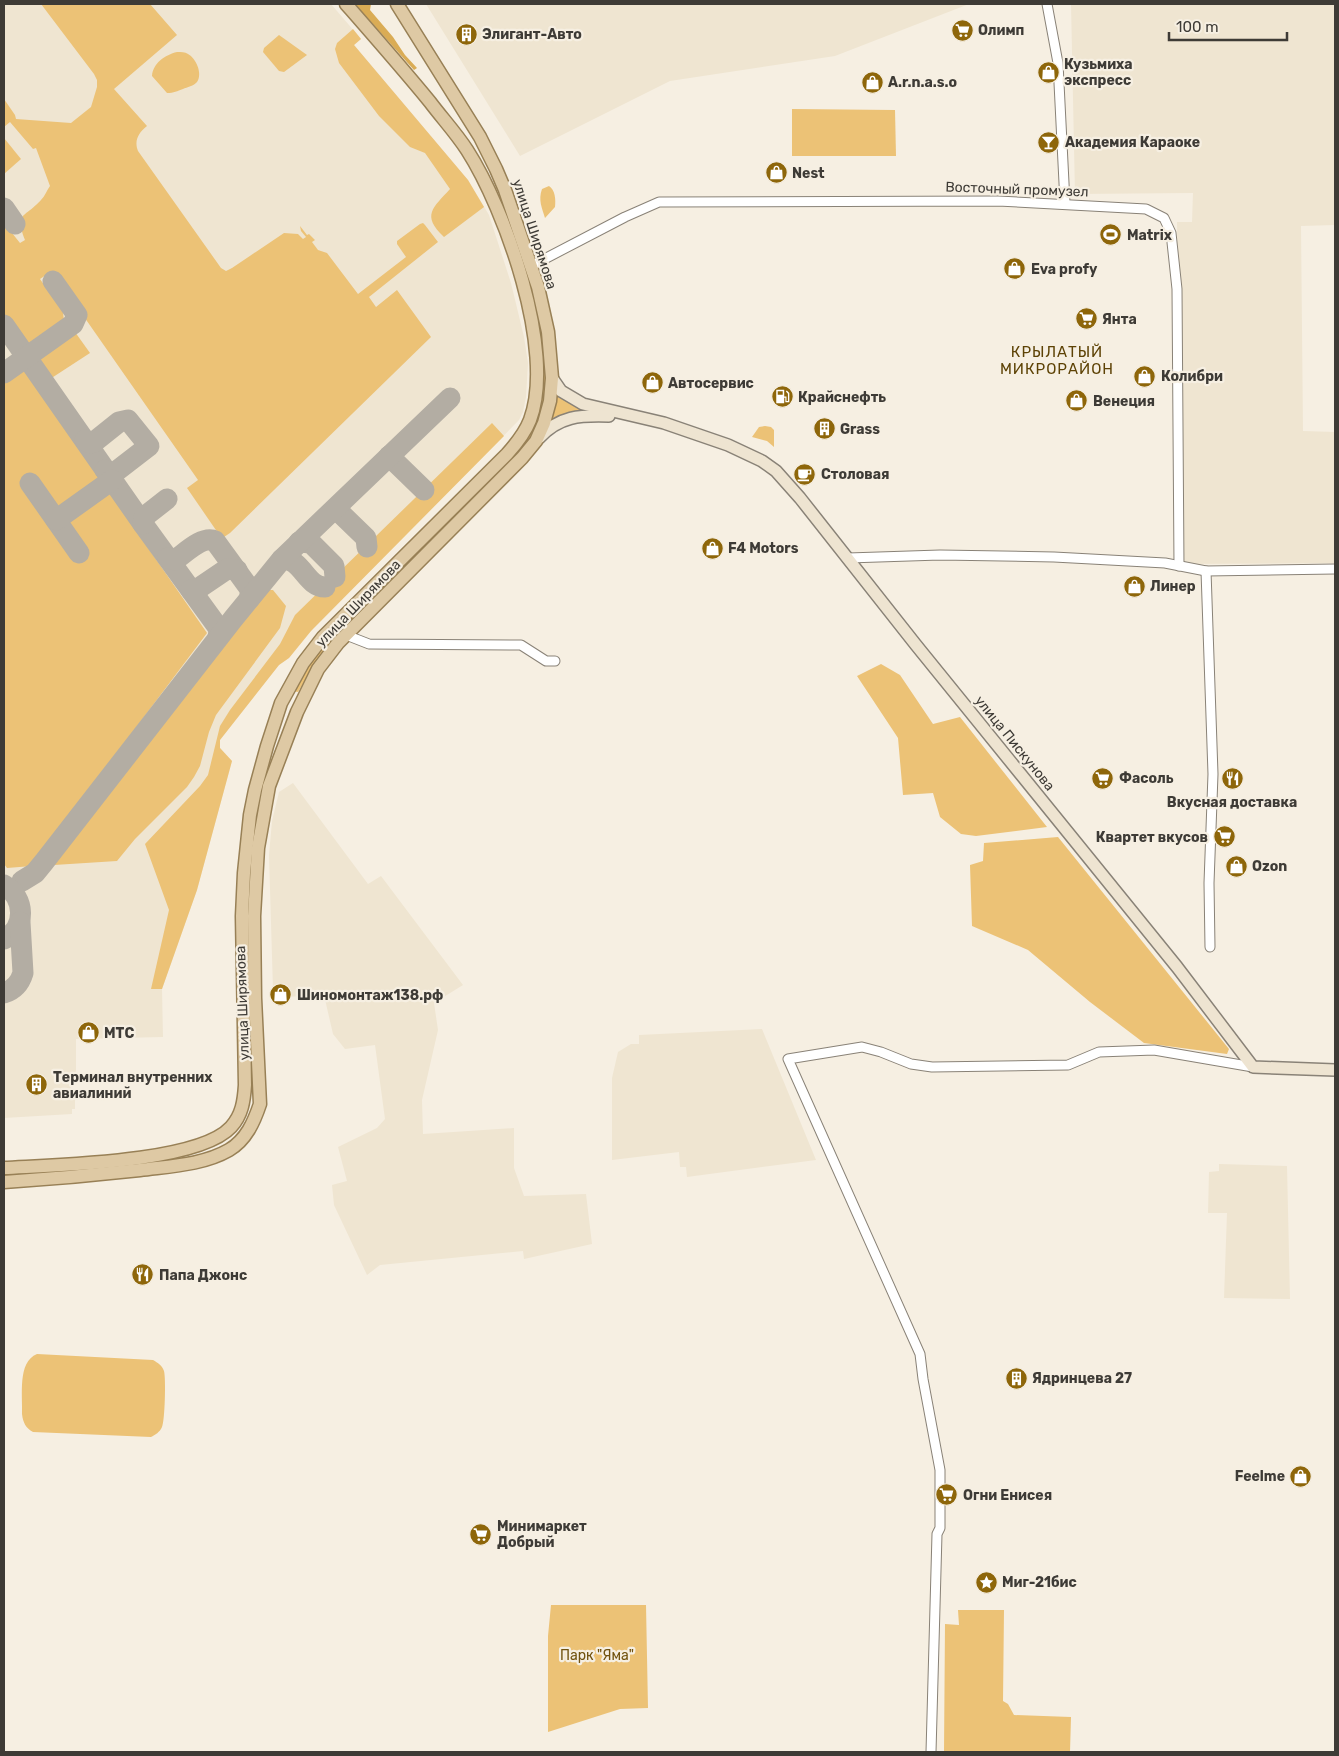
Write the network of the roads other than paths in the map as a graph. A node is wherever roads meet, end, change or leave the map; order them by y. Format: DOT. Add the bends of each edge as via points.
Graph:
graph roads {
  1 [pos="346,4"];
  2 [pos="397,4"];
  3 [pos="1047,4"];
  4 [pos="1065,203"];
  5 [pos="531,266"];
  6 [pos="552,378"];
  7 [pos="664,423"];
  8 [pos="536,441"];
  9 [pos="848,558"];
  10 [pos="1179,566"];
  11 [pos="1335,569"];
  12 [pos="1206,570"];
  13 [pos="346,635"];
  14 [pos="555,661"];
  15 [pos="288,688"];
  16 [pos="306,694"];
  17 [pos="281,753"];
  18 [pos="265,754"];
  19 [pos="1210,947"];
  20 [pos="1253,1067"];
  21 [pos="1335,1070"];
  22 [pos="4,1168"];
  23 [pos="4,1182"];
  24 [pos="931,1752"];
  1 -- 15 [label="main road, улица Ширямова" via="456,134 491,194 532,317 537,364 535,403 530,420 507,454 324,637"];
  2 -- 5 [label="main road, улица Ширямова" via="496,168"];
  3 -- 4 [label="street" via="1058,63"];
  4 -- 5 [label="street, Восточный промузел" via="659,202"];
  4 -- 10 [label="street, Восточный промузел" via="1146,209 1164,218 1171,233 1178,289"];
  5 -- 6 [label="main road, улица Ширямова" via="548,332"];
  6 -- 7 [label="street, улица Пискунова" via="561,391 583,404"];
  6 -- 8 [label="main road, улица Ширямова" via="546,417"];
  7 -- 8 [label="street, улица Пискунова" via="609,416 573,417 553,425"];
  7 -- 9 [label="street, улица Пискунова" via="762,460 800,498"];
  8 -- 13 [label="main road, улица Ширямова"];
  9 -- 10 [label="street" via="940,555 1054,557"];
  9 -- 20 [label="street, улица Пискунова" via="1177,967"];
  10 -- 12 [label="street"];
  11 -- 12 [label="street"];
  12 -- 19 [label="street" via="1213,774"];
  13 -- 14 [label="street" via="369,644 521,645 546,661"];
  13 -- 16 [label="main road, улица Ширямова" via="322,663"];
  15 -- 16 [label="main road" via="287,695 292,701 300,700"];
  15 -- 18 [label="main road, улица Ширямова"];
  16 -- 17 [label="main road, улица Ширямова"];
  17 -- 18 [label="main road" via="281,738 274,735"];
  17 -- 23 [label="main road, улица Ширямова" via="267,793 256,863 255,998 260,1104 248,1130 230,1150 203,1161 93,1176"];
  18 -- 22 [label="main road, улица Ширямова" via="250,816 244,873 245,1085 244,1102 236,1120 227,1131 200,1146 124,1159"];
  20 -- 21 [label="street"];
  20 -- 24 [label="street" via="1154,1050 1098,1052 1068,1065 932,1067 911,1064 862,1046 788,1060 920,1354 940,1470"];
}
